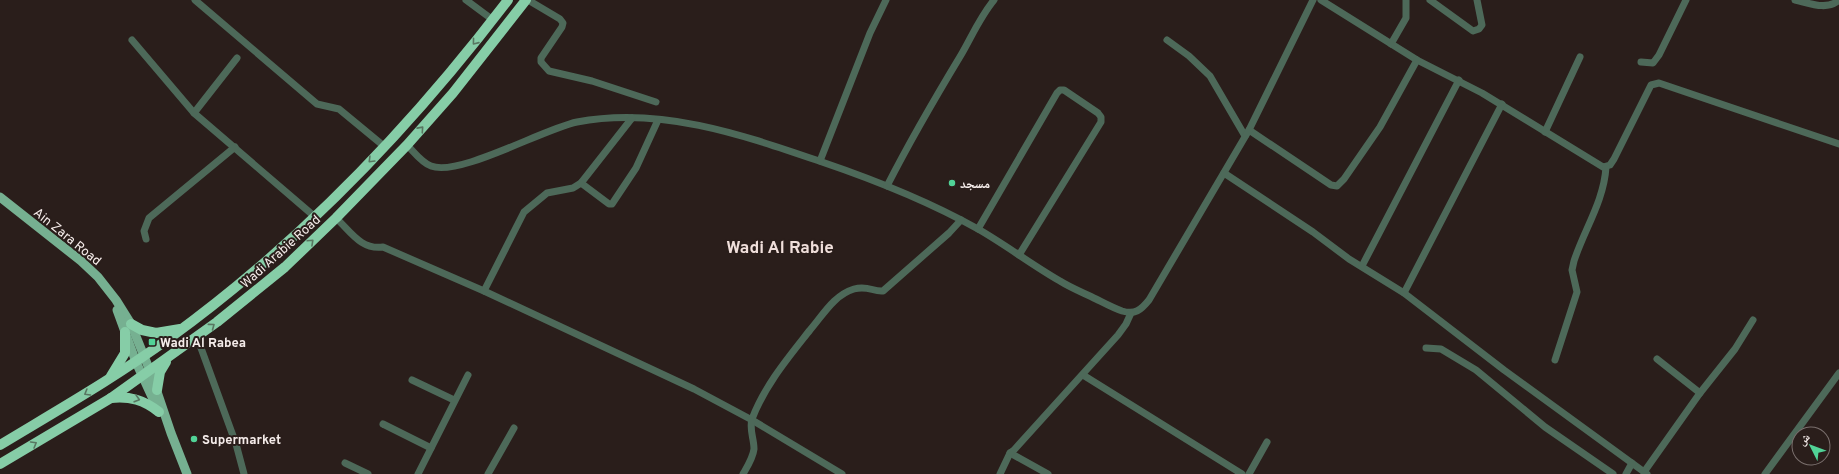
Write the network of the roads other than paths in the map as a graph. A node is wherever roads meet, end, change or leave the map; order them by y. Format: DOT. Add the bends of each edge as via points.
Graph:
graph roads {
  1 [pos="195,0"];
  2 [pos="466,0"];
  3 [pos="508,0"];
  4 [pos="527,0"];
  5 [pos="886,0"];
  6 [pos="994,0"];
  7 [pos="1313,0"];
  8 [pos="1321,0"];
  9 [pos="1406,0"];
  10 [pos="1430,0"];
  11 [pos="1477,0"];
  12 [pos="1686,0"];
  13 [pos="1795,0"];
  14 [pos="1839,0"];
  15 [pos="1836,6"];
  16 [pos="493,20"];
  17 [pos="132,40"];
  18 [pos="1167,40"];
  19 [pos="1391,44"];
  20 [pos="1580,57"];
  21 [pos="237,58"];
  22 [pos="1417,60"];
  23 [pos="1642,62"];
  24 [pos="1459,80"];
  25 [pos="656,102"];
  26 [pos="1502,104"];
  27 [pos="194,113"];
  28 [pos="632,118"];
  29 [pos="658,120"];
  30 [pos="1545,132"];
  31 [pos="1247,133"];
  32 [pos="1839,144"];
  33 [pos="407,145"];
  34 [pos="235,146"];
  35 [pos="385,147"];
  36 [pos="820,161"];
  37 [pos="1606,167"];
  38 [pos="1224,173"];
  39 [pos="581,183"];
  40 [pos="887,186"];
  41 [pos="0,197"];
  42 [pos="314,216"];
  43 [pos="336,218"];
  44 [pos="961,220"];
  45 [pos="978,229"];
  46 [pos="146,240"];
  47 [pos="1019,255"];
  48 [pos="1362,266"];
  49 [pos="484,291"];
  50 [pos="1404,293"];
  51 [pos="1131,313"];
  52 [pos="1753,320"];
  53 [pos="128,328"];
  54 [pos="182,329"];
  55 [pos="197,337"];
  56 [pos="1426,348"];
  57 [pos="172,354"];
  58 [pos="140,359"];
  59 [pos="1657,359"];
  60 [pos="1555,360"];
  61 [pos="1839,372"];
  62 [pos="146,373"];
  63 [pos="468,374"];
  64 [pos="1083,375"];
  65 [pos="109,379"];
  66 [pos="412,380"];
  67 [pos="157,390"];
  68 [pos="1700,393"];
  69 [pos="111,398"];
  70 [pos="454,400"];
  71 [pos="159,412"];
  72 [pos="752,420"];
  73 [pos="383,424"];
  74 [pos="514,428"];
  75 [pos="171,433"];
  76 [pos="1267,442"];
  77 [pos="0,444"];
  78 [pos="431,448"];
  79 [pos="1010,453"];
  80 [pos="345,463"];
  81 [pos="1632,463"];
  82 [pos="0,464"];
  83 [pos="1645,473"];
  84 [pos="187,474"];
  85 [pos="244,474"];
  86 [pos="368,474"];
  87 [pos="418,474"];
  88 [pos="488,474"];
  89 [pos="743,474"];
  90 [pos="842,474"];
  91 [pos="1000,474"];
  92 [pos="1048,474"];
  93 [pos="1242,474"];
  94 [pos="1249,474"];
  95 [pos="1613,474"];
  96 [pos="1626,474"];
  97 [pos="1765,474"];
  1 -- 35 [label="street" via="317,104 339,109"];
  2 -- 16 [label="street"];
  3 -- 16 [label="highway, Wadi Arabie Road"];
  4 -- 25 [label="street" via="563,23 541,58 541,62 549,71 592,81"];
  33 -- 4 [label="highway, Wadi Arabie Road, one-way" via="463,82"];
  5 -- 36 [label="street" via="870,33"];
  6 -- 40 [label="street" via="914,132"];
  7 -- 31 [label="street"];
  8 -- 19 [label="street"];
  9 -- 19 [label="street" via="1406,18"];
  10 -- 11 [label="street" via="1473,31 1480,29 1482,25"];
  12 -- 23 [label="street" via="1659,55 1653,63"];
  13 -- 15 [label="street" via="1822,6"];
  14 -- 15 [label="street"];
  16 -- 35 [label="highway, Wadi Arabie Road, one-way"];
  17 -- 27 [label="street"];
  18 -- 31 [label="street" via="1210,76"];
  19 -- 22 [label="street"];
  20 -- 30 [label="street"];
  21 -- 27 [label="street"];
  22 -- 24 [label="street"];
  22 -- 31 [label="street" via="1380,127 1337,186 1331,185"];
  24 -- 26 [label="street"];
  24 -- 48 [label="street"];
  26 -- 30 [label="street"];
  26 -- 50 [label="street"];
  27 -- 34 [label="street"];
  28 -- 29 [label="street"];
  28 -- 33 [label="street" via="576,122 443,169 427,164"];
  28 -- 39 [label="street"];
  29 -- 36 [label="street" via="722,129"];
  29 -- 39 [label="street" via="636,168 612,204 608,204"];
  30 -- 37 [label="street"];
  31 -- 38 [label="street"];
  32 -- 37 [label="street" via="1659,83 1651,85 1614,159"];
  33 -- 43 [label="highway, Wadi Arabie Road"];
  34 -- 42 [label="street"];
  34 -- 46 [label="street" via="149,218 144,231"];
  35 -- 42 [label="highway, Wadi Arabie Road, one-way"];
  36 -- 40 [label="street"];
  37 -- 60 [label="street" via="1596,208 1574,261 1572,270 1577,292"];
  38 -- 48 [label="street"];
  38 -- 51 [label="street" via="1149,300 1143,308"];
  39 -- 49 [label="street" via="573,188 547,193 528,207"];
  40 -- 44 [label="street"];
  41 -- 53 [label="main road, Ain Zara Road" via="98,277 116,300"];
  42 -- 54 [label="highway, Wadi Arabie Road" via="253,272"];
  43 -- 49 [label="street" via="367,246 383,247"];
  55 -- 43 [label="highway, Wadi Arabie Road, one-way" via="280,271"];
  44 -- 45 [label="street"];
  44 -- 72 [label="street" via="937,245 883,291 870,288 854,289 844,293 831,304 777,372"];
  45 -- 47 [label="street"];
  45 -- 47 [label="street" via="1057,93 1064,90 1098,113 1101,122"];
  47 -- 51 [label="street" via="1072,288"];
  48 -- 50 [label="street"];
  49 -- 72 [label="street" via="694,389"];
  50 -- 81 [label="street"];
  51 -- 64 [label="street" via="1122,329"];
  52 -- 68 [label="street" via="1735,349"];
  53 -- 54 [label="highway" via="156,333"];
  53 -- 58 [label="main road, Ain Zara Road"];
  53 -- 65 [label="highway" via="125,353"];
  54 -- 58 [label="highway, Wadi Arabie Road"];
  55 -- 57 [label="highway, Wadi Arabie Road"];
  55 -- 85 [label="street" via="236,444"];
  56 -- 95 [label="street" via="1441,349 1476,370 1545,427"];
  57 -- 62 [label="highway, Wadi Arabie Road"];
  57 -- 67 [label="highway" via="160,372"];
  58 -- 62 [label="main road, Ain Zara Road"];
  58 -- 65 [label="highway, Wadi Arabie Road"];
  59 -- 68 [label="street"];
  61 -- 97 [label="street"];
  62 -- 67 [label="main road"];
  62 -- 69 [label="highway, Wadi Arabie Road"];
  62 -- 71 [label="main road"];
  63 -- 70 [label="street"];
  64 -- 79 [label="street"];
  64 -- 93 [label="street"];
  65 -- 77 [label="highway, Wadi Arabie Road, one-way"];
  66 -- 70 [label="street"];
  67 -- 75 [label="main road"];
  68 -- 83 [label="street"];
  69 -- 71 [label="highway, one-way" via="137,399"];
  82 -- 69 [label="highway, Wadi Arabie Road, one-way"];
  70 -- 78 [label="street"];
  71 -- 75 [label="main road"];
  72 -- 89 [label="street" via="750,429 754,450"];
  72 -- 90 [label="street"];
  73 -- 78 [label="street"];
  74 -- 88 [label="street"];
  75 -- 84 [label="main road"];
  76 -- 94 [label="street"];
  78 -- 87 [label="street"];
  79 -- 91 [label="street"];
  79 -- 92 [label="street"];
  80 -- 86 [label="street"];
  81 -- 83 [label="street"];
  81 -- 96 [label="street"];
}
